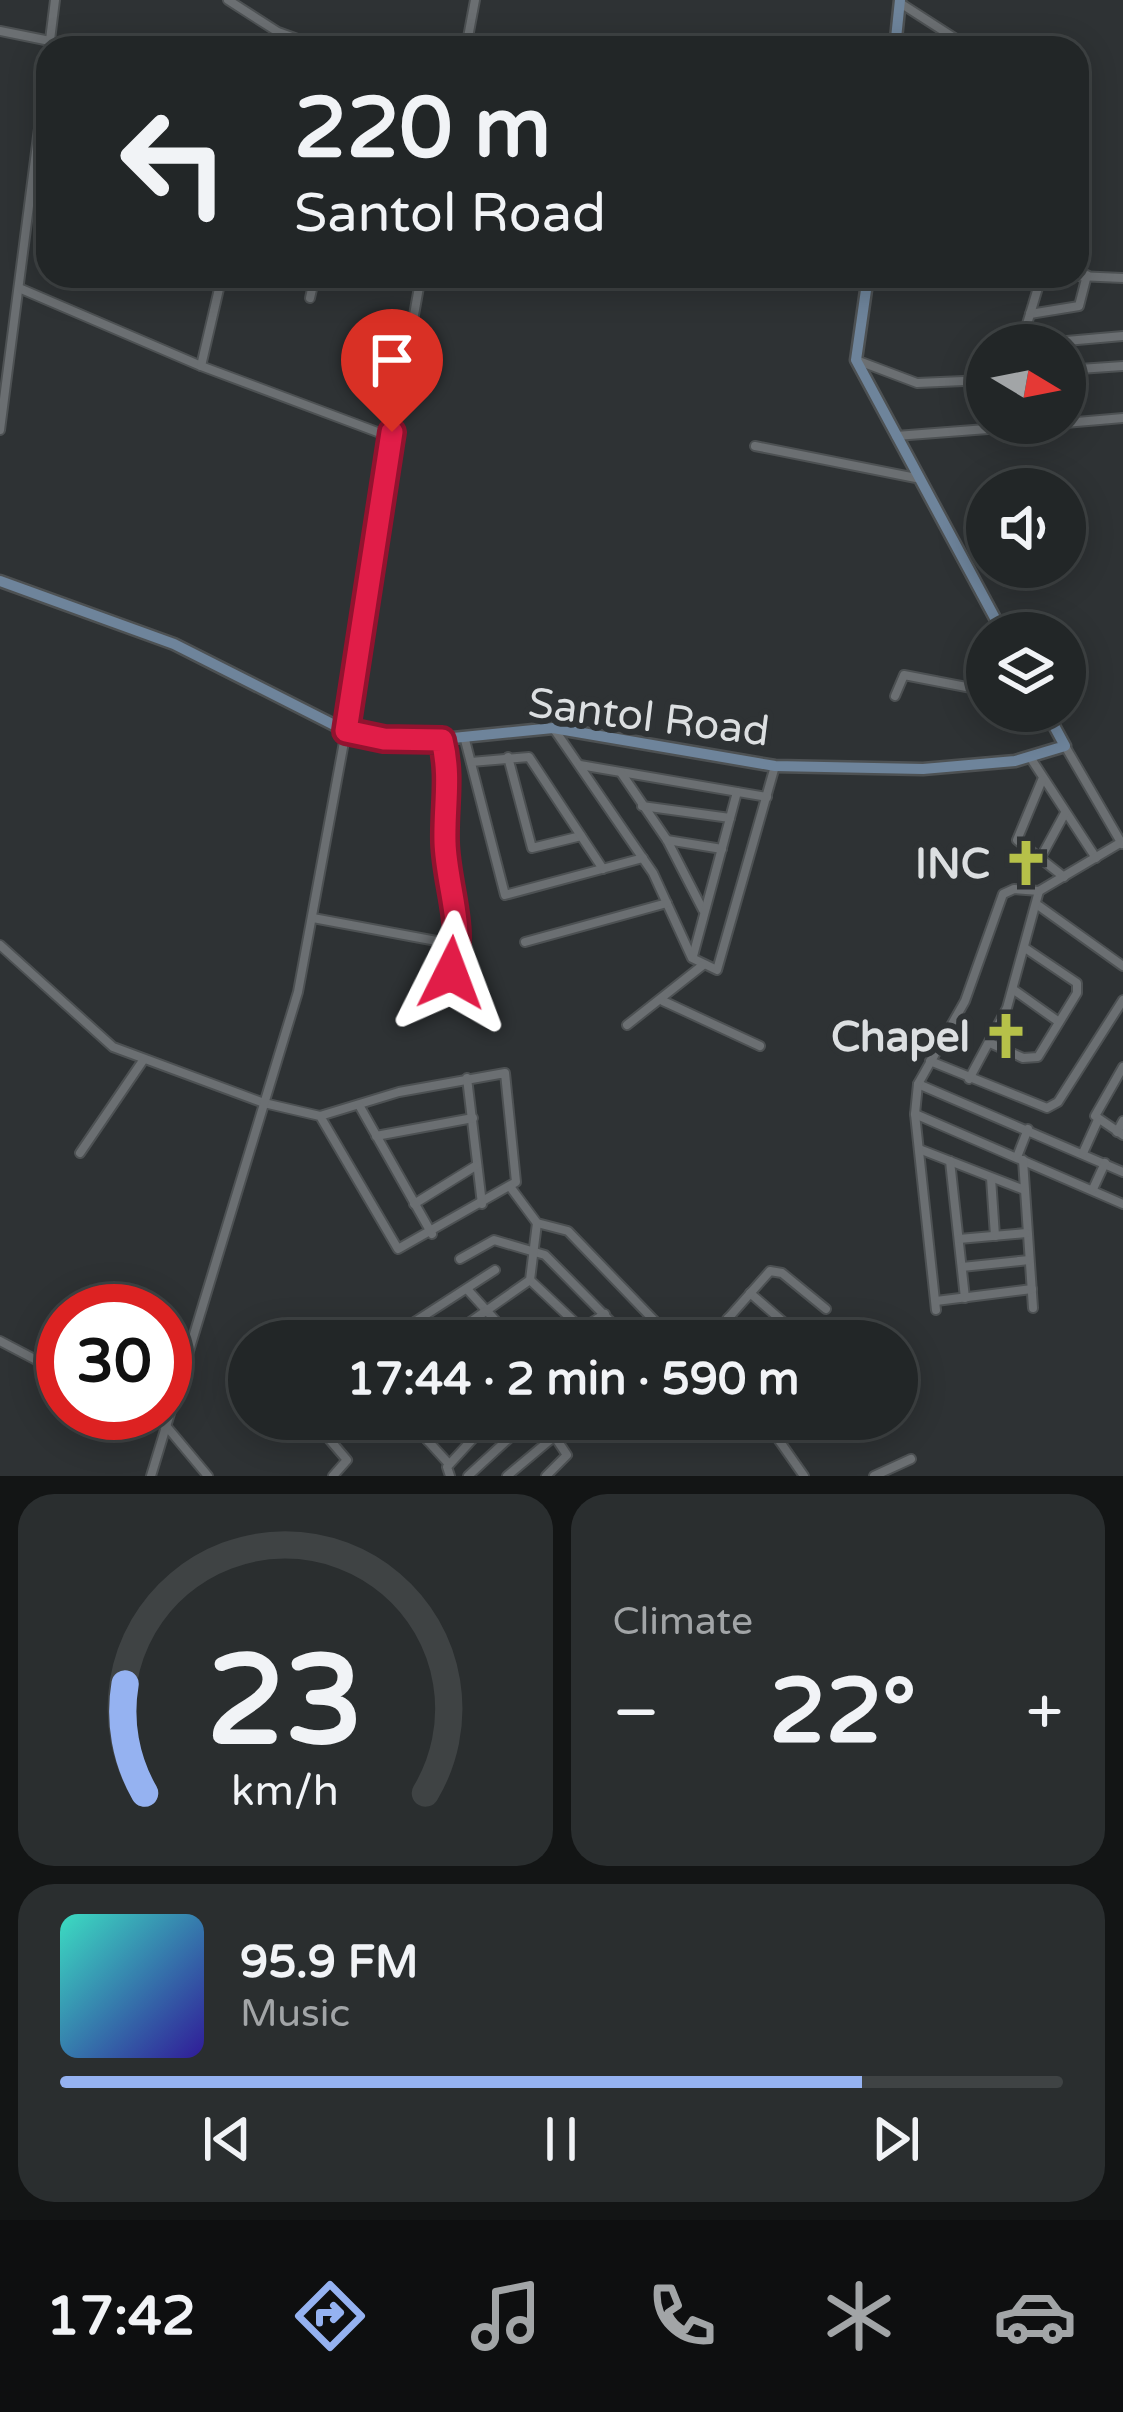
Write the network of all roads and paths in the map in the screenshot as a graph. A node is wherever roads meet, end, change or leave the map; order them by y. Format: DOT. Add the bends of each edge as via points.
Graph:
graph roads {
  1 [pos="55,0"];
  2 [pos="228,0"];
  3 [pos="475,0"];
  4 [pos="900,1"];
  5 [pos="0,31"];
  6 [pos="51,36"];
  7 [pos="289,36"];
  8 [pos="468,36"];
  9 [pos="896,36"];
  10 [pos="952,36"];
  11 [pos="36,40"];
  12 [pos="36,154"];
  13 [pos="1089,276"];
  14 [pos="1123,278"];
  15 [pos="19,288"];
  16 [pos="219,288"];
  17 [pos="312,288"];
  18 [pos="419,288"];
  19 [pos="866,288"];
  20 [pos="1038,288"];
  21 [pos="1082,288"];
  22 [pos="310,298"];
  23 [pos="1030,314"];
  24 [pos="1027,324"];
  25 [pos="1123,336"];
  26 [pos="1086,339"];
  27 [pos="856,360"];
  28 [pos="1123,361"];
  29 [pos="202,366"];
  30 [pos="1086,367"];
  31 [pos="966,381"];
  32 [pos="1123,418"];
  33 [pos="1086,421"];
  34 [pos="0,430"];
  35 [pos="966,431"];
  36 [pos="388,436"];
  37 [pos="894,436"];
  38 [pos="755,446"];
  39 [pos="916,478"];
  40 [pos="0,581"];
  41 [pos="991,612"];
  42 [pos="966,688"];
  43 [pos="895,696"];
  44 [pos="554,728"];
  45 [pos="346,731"];
  46 [pos="1057,732"];
  47 [pos="464,736"];
  48 [pos="442,740"];
  49 [pos="1065,746"];
  50 [pos="508,757"];
  51 [pos="1030,757"];
  52 [pos="471,763"];
  53 [pos="580,765"];
  54 [pos="775,766"];
  55 [pos="621,773"];
  56 [pos="1042,780"];
  57 [pos="737,791"];
  58 [pos="767,797"];
  59 [pos="642,806"];
  60 [pos="1065,812"];
  61 [pos="730,818"];
  62 [pos="580,836"];
  63 [pos="667,840"];
  64 [pos="1122,844"];
  65 [pos="722,849"];
  66 [pos="643,858"];
  67 [pos="1096,858"];
  68 [pos="1040,859"];
  69 [pos="604,869"];
  70 [pos="1064,877"];
  71 [pos="1039,891"];
  72 [pos="667,903"];
  73 [pos="1039,906"];
  74 [pos="704,912"];
  75 [pos="313,917"];
  76 [pos="525,942"];
  77 [pos="0,945"];
  78 [pos="458,945"];
  79 [pos="1025,948"];
  80 [pos="692,958"];
  81 [pos="703,965"];
  82 [pos="1123,966"];
  83 [pos="451,973"];
  84 [pos="1014,989"];
  85 [pos="1123,1000"];
  86 [pos="663,1001"];
  87 [pos="1060,1022"];
  88 [pos="627,1025"];
  89 [pos="990,1043"];
  90 [pos="760,1046"];
  91 [pos="143,1060"];
  92 [pos="930,1061"];
  93 [pos="1123,1067"];
  94 [pos="467,1078"];
  95 [pos="969,1079"];
  96 [pos="918,1084"];
  97 [pos="264,1102"];
  98 [pos="359,1105"];
  99 [pos="915,1114"];
  100 [pos="320,1116"];
  101 [pos="473,1118"];
  102 [pos="1123,1121"];
  103 [pos="1097,1122"];
  104 [pos="1028,1130"];
  105 [pos="1120,1133"];
  106 [pos="376,1136"];
  107 [pos="919,1149"];
  108 [pos="80,1153"];
  109 [pos="1083,1153"];
  110 [pos="1020,1158"];
  111 [pos="950,1161"];
  112 [pos="1105,1163"];
  113 [pos="477,1165"];
  114 [pos="1123,1172"];
  115 [pos="992,1178"];
  116 [pos="511,1188"];
  117 [pos="1022,1189"];
  118 [pos="1093,1190"];
  119 [pos="414,1204"];
  120 [pos="482,1204"];
  121 [pos="1123,1204"];
  122 [pos="537,1223"];
  123 [pos="1026,1233"];
  124 [pos="433,1234"];
  125 [pos="995,1235"];
  126 [pos="958,1239"];
  127 [pos="534,1252"];
  128 [pos="460,1259"];
  129 [pos="1029,1260"];
  130 [pos="962,1267"];
  131 [pos="495,1270"];
  132 [pos="530,1280"];
  133 [pos="467,1289"];
  134 [pos="1032,1289"];
  135 [pos="750,1293"];
  136 [pos="965,1298"];
  137 [pos="1033,1308"];
  138 [pos="826,1309"];
  139 [pos="484,1313"];
  140 [pos="605,1314"];
  141 [pos="728,1318"];
  142 [pos="418,1320"];
  143 [pos="475,1320"];
  144 [pos="492,1320"];
  145 [pos="572,1320"];
  146 [pos="595,1320"];
  147 [pos="610,1320"];
  148 [pos="653,1320"];
  149 [pos="730,1320"];
  150 [pos="781,1320"];
  151 [pos="0,1341"];
  152 [pos="192,1343"];
  153 [pos="36,1360"];
  154 [pos="163,1440"];
  155 [pos="178,1440"];
  156 [pos="330,1440"];
  157 [pos="471,1440"];
  158 [pos="508,1440"];
  159 [pos="550,1440"];
  160 [pos="559,1440"];
  161 [pos="779,1440"];
  162 [pos="428,1441"];
  163 [pos="911,1459"];
  164 [pos="449,1464"];
  165 [pos="151,1476"];
  166 [pos="208,1476"];
  167 [pos="333,1476"];
  168 [pos="451,1476"];
  169 [pos="469,1476"];
  170 [pos="507,1476"];
  171 [pos="546,1476"];
  172 [pos="804,1476"];
  173 [pos="874,1476"];
  1 -- 6 [label="street"];
  2 -- 7 [label="street"];
  3 -- 8 [label="street"];
  4 -- 9 [label="street"];
  4 -- 10 [label="street"];
  5 -- 11 [label="street"];
  12 -- 15 [label="street"];
  13 -- 14 [label="street"];
  15 -- 29 [label="street"];
  15 -- 34 [label="street"];
  16 -- 29 [label="street"];
  17 -- 22 [label="street"];
  18 -- 36 [label="street"];
  19 -- 27 [label="street"];
  20 -- 23 [label="street"];
  21 -- 23 [label="street" via="1081,305"];
  23 -- 24 [label="street"];
  25 -- 26 [label="street"];
  27 -- 31 [label="street" via="917,383"];
  27 -- 37 [label="street"];
  28 -- 30 [label="street"];
  29 -- 36 [label="street"];
  32 -- 33 [label="street"];
  35 -- 37 [label="street"];
  36 -- 45 [label="street"];
  37 -- 39 [label="street"];
  38 -- 39 [label="street"];
  39 -- 41 [label="street"];
  40 -- 45 [label="street, Santol Road" via="202,656"];
  42 -- 43 [label="street" via="904,675"];
  44 -- 47 [label="street, Santol Road"];
  44 -- 53 [label="street"];
  44 -- 54 [label="street, Santol Road"];
  45 -- 48 [label="street, Santol Road"];
  45 -- 75 [label="street"];
  46 -- 49 [label="street"];
  47 -- 48 [label="street, Santol Road"];
  47 -- 52 [label="street"];
  48 -- 78 [label="street" via="451,774 445,838"];
  49 -- 51 [label="street, Santol Road"];
  49 -- 64 [label="street"];
  50 -- 52 [label="street"];
  50 -- 62 [label="street" via="533,761"];
  50 -- 62 [label="street" via="532,848"];
  51 -- 54 [label="street, Santol Road" via="959,768"];
  51 -- 56 [label="street"];
  52 -- 69 [label="street" via="505,895"];
  53 -- 55 [label="street"];
  53 -- 66 [label="street"];
  54 -- 58 [label="street"];
  55 -- 57 [label="street"];
  55 -- 59 [label="street"];
  56 -- 60 [label="street"];
  56 -- 68 [label="street" via="1017,837"];
  57 -- 58 [label="street"];
  57 -- 61 [label="street"];
  58 -- 81 [label="street" via="720,967"];
  59 -- 61 [label="street"];
  59 -- 63 [label="street"];
  60 -- 67 [label="street"];
  60 -- 68 [label="street"];
  61 -- 65 [label="street"];
  62 -- 69 [label="street"];
  63 -- 65 [label="street"];
  63 -- 74 [label="street"];
  64 -- 67 [label="street"];
  65 -- 74 [label="street"];
  66 -- 69 [label="street"];
  66 -- 72 [label="street"];
  67 -- 70 [label="street"];
  68 -- 70 [label="street"];
  70 -- 71 [label="street"];
  71 -- 73 [label="street"];
  71 -- 92 [label="street" via="1003,894 965,1001"];
  72 -- 76 [label="street"];
  72 -- 80 [label="street"];
  73 -- 79 [label="street"];
  73 -- 82 [label="street"];
  74 -- 80 [label="street"];
  75 -- 78 [label="street"];
  75 -- 97 [label="street"];
  77 -- 91 [label="street" via="98,1037"];
  78 -- 83 [label="street"];
  79 -- 84 [label="street"];
  79 -- 87 [label="street" via="1078,986"];
  80 -- 81 [label="street"];
  81 -- 86 [label="street"];
  84 -- 87 [label="street"];
  84 -- 89 [label="street"];
  85 -- 95 [label="street" via="1052,1106"];
  86 -- 88 [label="street"];
  86 -- 90 [label="street"];
  87 -- 89 [label="street" via="1035,1059"];
  89 -- 95 [label="street"];
  91 -- 97 [label="street"];
  91 -- 108 [label="street"];
  92 -- 95 [label="street"];
  92 -- 96 [label="street"];
  93 -- 103 [label="street"];
  94 -- 98 [label="street"];
  94 -- 101 [label="street"];
  94 -- 116 [label="street" via="507,1075 517,1177"];
  96 -- 99 [label="street"];
  96 -- 104 [label="street"];
  97 -- 100 [label="street"];
  97 -- 152 [label="street"];
  98 -- 100 [label="street"];
  98 -- 106 [label="street"];
  99 -- 107 [label="street"];
  99 -- 110 [label="street"];
  100 -- 124 [label="street" via="396,1247"];
  101 -- 106 [label="street"];
  101 -- 113 [label="street"];
  102 -- 105 [label="street"];
  103 -- 105 [label="street"];
  103 -- 109 [label="street"];
  104 -- 109 [label="street"];
  104 -- 110 [label="street"];
  106 -- 119 [label="street"];
  107 -- 111 [label="street"];
  107 -- 136 [label="street" via="936,1306"];
  109 -- 112 [label="street"];
  110 -- 117 [label="street"];
  110 -- 118 [label="street"];
  111 -- 115 [label="street"];
  111 -- 126 [label="street"];
  112 -- 114 [label="street"];
  112 -- 118 [label="street"];
  113 -- 119 [label="street"];
  113 -- 120 [label="street"];
  115 -- 117 [label="street"];
  115 -- 125 [label="street"];
  116 -- 120 [label="street"];
  116 -- 122 [label="street"];
  117 -- 123 [label="street"];
  118 -- 121 [label="street"];
  119 -- 124 [label="street"];
  120 -- 124 [label="street"];
  122 -- 127 [label="street"];
  122 -- 148 [label="street" via="568,1231"];
  123 -- 125 [label="street"];
  123 -- 129 [label="street"];
  125 -- 126 [label="street"];
  126 -- 130 [label="street"];
  127 -- 128 [label="street" via="494,1240"];
  127 -- 132 [label="street"];
  127 -- 140 [label="street"];
  129 -- 130 [label="street"];
  129 -- 134 [label="street"];
  130 -- 136 [label="street"];
  131 -- 133 [label="street"];
  132 -- 139 [label="street"];
  132 -- 145 [label="street"];
  133 -- 139 [label="street"];
  133 -- 142 [label="street"];
  134 -- 136 [label="street"];
  134 -- 137 [label="street"];
  135 -- 138 [label="street" via="775,1270"];
  135 -- 141 [label="street"];
  135 -- 150 [label="street"];
  139 -- 143 [label="street"];
  139 -- 144 [label="street"];
  140 -- 146 [label="street"];
  140 -- 147 [label="street"];
  141 -- 149 [label="street"];
  151 -- 153 [label="street"];
  154 -- 165 [label="street"];
  155 -- 166 [label="street"];
  156 -- 167 [label="street" via="347,1460"];
  157 -- 164 [label="street"];
  158 -- 169 [label="street"];
  159 -- 170 [label="street"];
  160 -- 171 [label="street" via="567,1455"];
  161 -- 172 [label="street"];
  162 -- 164 [label="street"];
  163 -- 173 [label="street"];
  164 -- 168 [label="street"];
}
